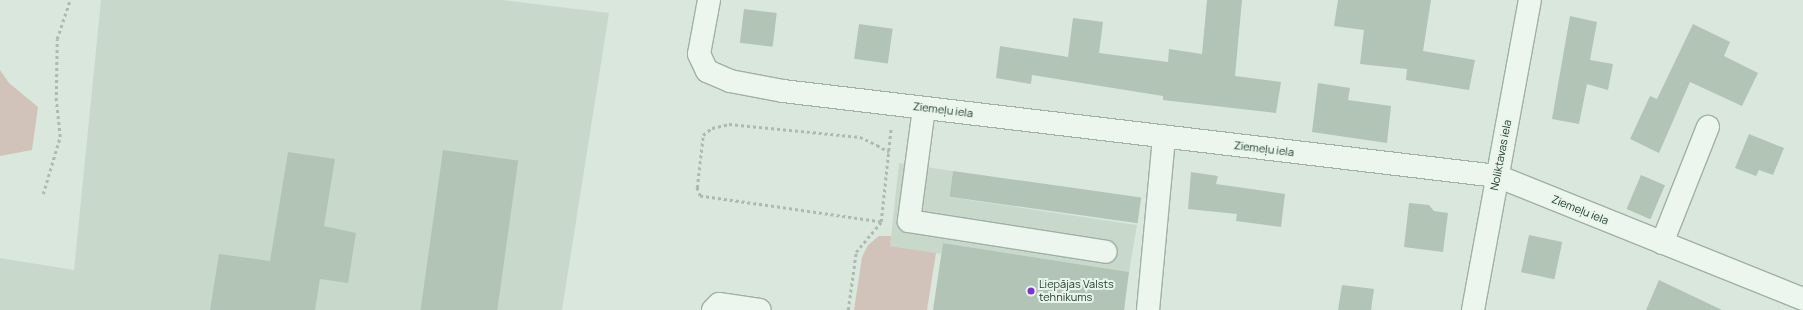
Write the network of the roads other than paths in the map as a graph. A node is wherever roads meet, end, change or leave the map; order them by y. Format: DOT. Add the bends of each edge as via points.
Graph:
graph roads {
  1 [pos="709,0"];
  2 [pos="1530,0"];
  3 [pos="924,108"];
  4 [pos="1708,127"];
  5 [pos="1164,138"];
  6 [pos="1497,176"];
  7 [pos="1662,243"];
  8 [pos="1106,252"];
  9 [pos="1803,299"];
  10 [pos="713,310"];
  11 [pos="760,310"];
  12 [pos="1148,310"];
  13 [pos="1473,310"];
  1 -- 3 [label="street, Ziemeļu iela" via="699,54 707,71 730,81 783,91"];
  2 -- 6 [label="street, Noliktavas iela"];
  3 -- 5 [label="street, Ziemeļu iela"];
  3 -- 8 [label="street" via="909,221"];
  4 -- 7 [label="street"];
  5 -- 6 [label="street, Ziemeļu iela"];
  5 -- 12 [label="street"];
  6 -- 7 [label="street, Ziemeļu iela"];
  6 -- 13 [label="street, Noliktavas iela"];
  7 -- 9 [label="street, Ziemeļu iela"];
  10 -- 11 [label="street" via="720,304"];
}
